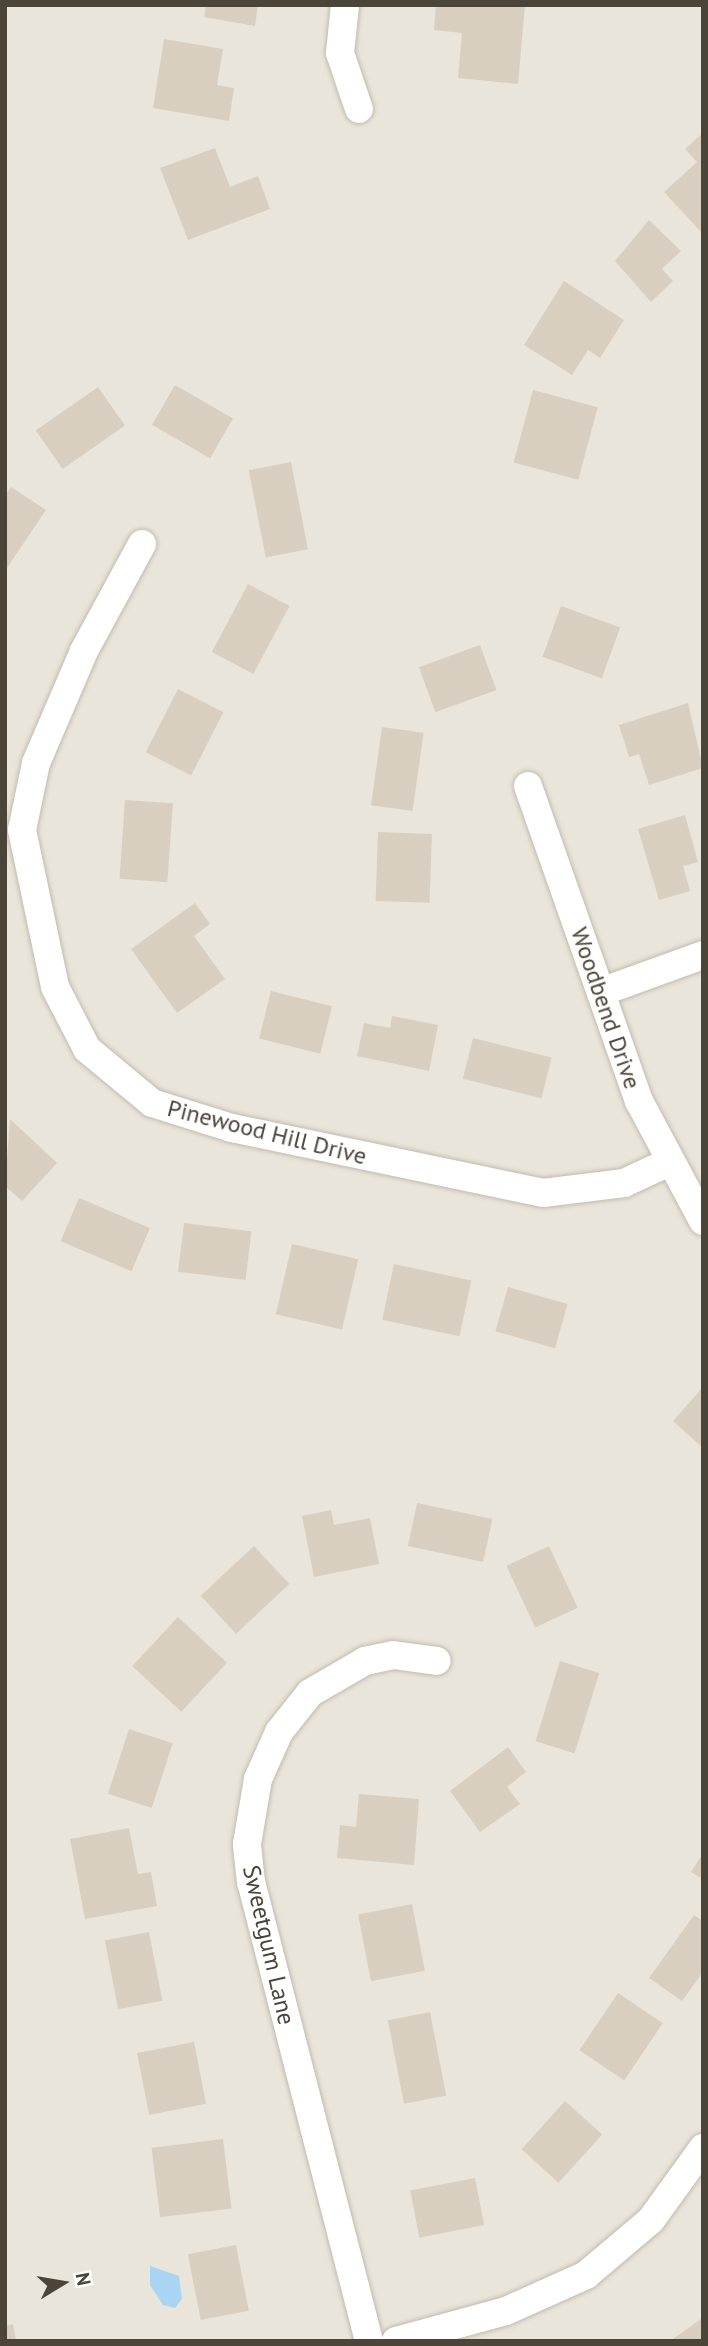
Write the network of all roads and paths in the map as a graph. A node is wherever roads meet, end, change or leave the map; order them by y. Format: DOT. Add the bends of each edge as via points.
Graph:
graph roads {
  1 [pos="345,5"];
  2 [pos="359,109"];
  3 [pos="142,544"];
  4 [pos="528,786"];
  5 [pos="703,955"];
  6 [pos="601,992"];
  7 [pos="667,1163"];
  8 [pos="703,1221"];
  9 [pos="437,1661"];
  10 [pos="703,2148"];
  11 [pos="369,2341"];
  12 [pos="396,2341"];
  1 -- 2 [label="street" via="340,53"];
  3 -- 7 [label="street, Pinewood Hill Drive" via="84,651 36,763 22,830 55,988 87,1049 152,1103 232,1128 543,1193 624,1183"];
  4 -- 6 [label="street, Woodbend Drive"];
  5 -- 6 [label="street"];
  6 -- 7 [label="street, Woodbend Drive"];
  7 -- 8 [label="street, Woodbend Drive"];
  9 -- 11 [label="street, Sweetgum Lane" via="393,1655 365,1661 310,1693 279,1732 258,1779 247,1844 251,1883"];
  10 -- 12 [label="street" via="651,2220 586,2275 506,2311"];
}
